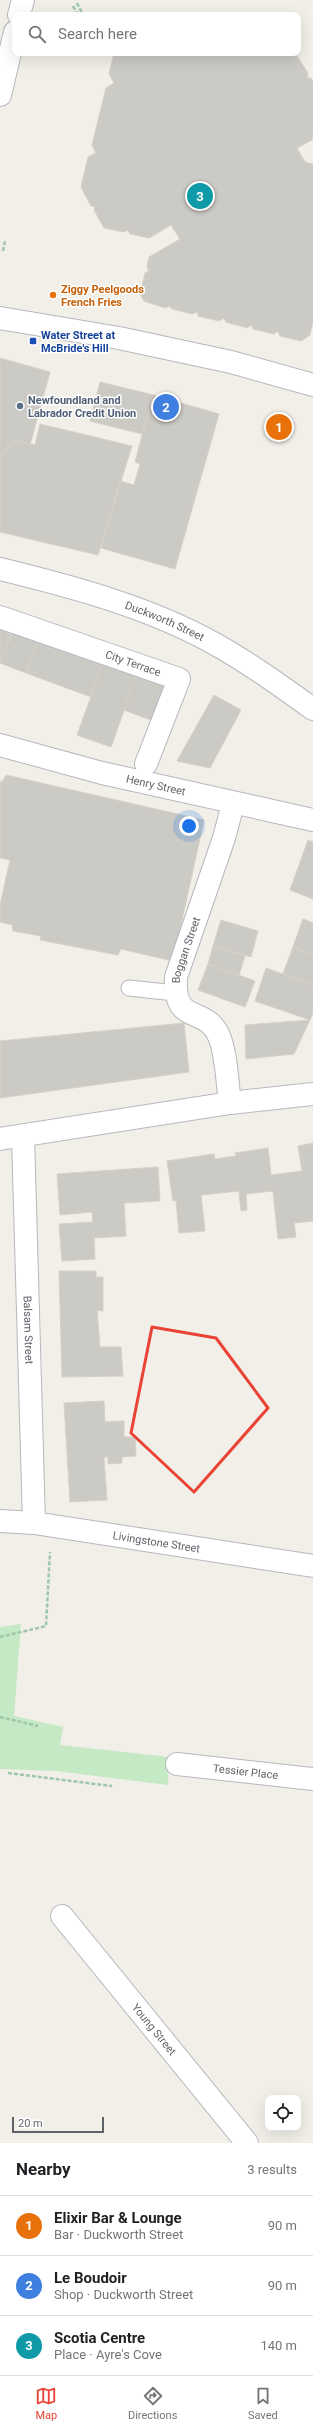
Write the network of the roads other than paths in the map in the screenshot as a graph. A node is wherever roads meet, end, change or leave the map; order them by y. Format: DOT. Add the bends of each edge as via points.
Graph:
graph roads {
  1 [pos="22,0"];
  2 [pos="20,12"];
  3 [pos="12,44"];
  4 [pos="0,94"];
  5 [pos="0,318"];
  6 [pos="313,385"];
  7 [pos="0,570"];
  8 [pos="0,617"];
  9 [pos="313,709"];
  10 [pos="0,745"];
  11 [pos="146,764"];
  12 [pos="233,804"];
  13 [pos="313,820"];
  14 [pos="129,988"];
  15 [pos="175,993"];
  16 [pos="313,1094"];
  17 [pos="230,1103"];
  18 [pos="23,1136"];
  19 [pos="0,1139"];
  20 [pos="0,1521"];
  21 [pos="34,1523"];
  22 [pos="313,1566"];
  23 [pos="178,1764"];
  24 [pos="313,1779"];
  25 [pos="62,1916"];
  26 [pos="247,2143"];
  1 -- 2 [label="street"];
  3 -- 4 [label="street"];
  5 -- 6 [label="street" via="120,338 231,362"];
  7 -- 9 [label="street, Duckworth Street" via="81,590 176,624 214,643 258,670"];
  8 -- 11 [label="street, City Terrace" via="179,679"];
  10 -- 12 [label="street, Henry Street" via="102,773"];
  12 -- 13 [label="street, Henry Street"];
  12 -- 15 [label="street, Boggan Street" via="224,838 176,977"];
  14 -- 15 [label="lane"];
  15 -- 17 [label="street, Boggan Street" via="179,1004 188,1013 208,1021 218,1035"];
  16 -- 17 [label="street"];
  17 -- 18 [label="street"];
  18 -- 19 [label="street"];
  18 -- 21 [label="street, Balsam Street"];
  20 -- 21 [label="street, Livingstone Street"];
  21 -- 22 [label="street, Livingstone Street"];
  23 -- 24 [label="street, Tessier Place"];
  25 -- 26 [label="street, Young Street"];
}
